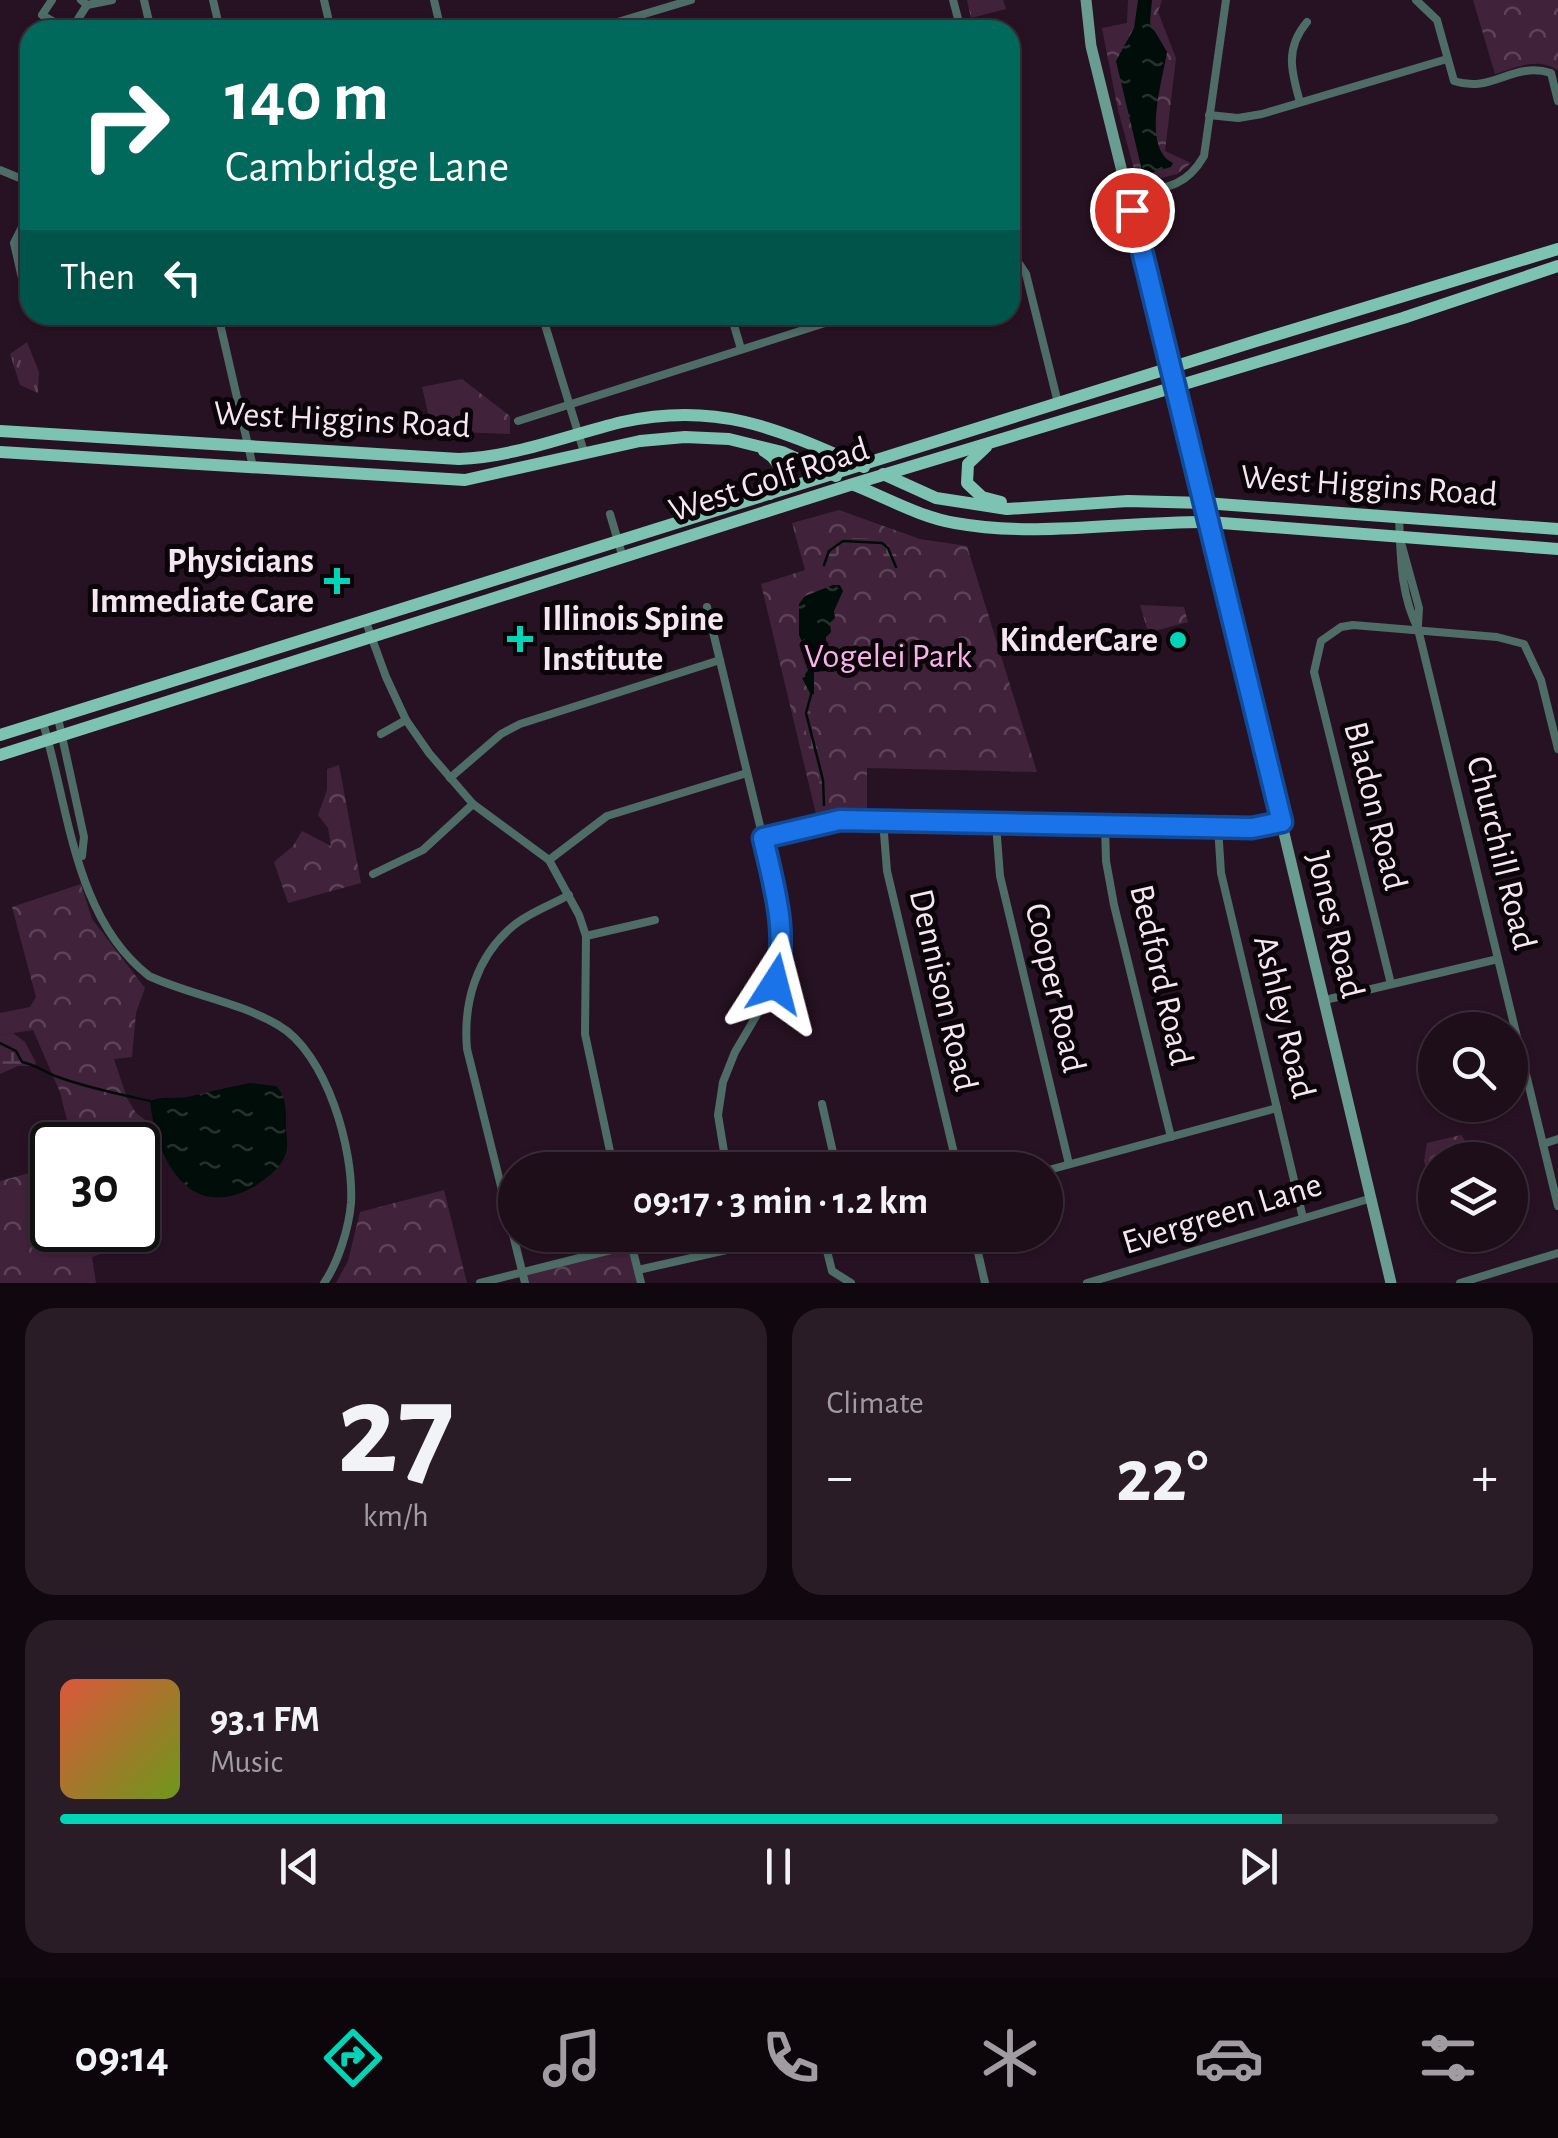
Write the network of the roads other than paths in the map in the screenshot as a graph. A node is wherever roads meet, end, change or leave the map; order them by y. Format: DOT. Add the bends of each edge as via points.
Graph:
graph roads {
  1 [pos="52,0"];
  2 [pos="112,0"];
  3 [pos="691,0"];
  4 [pos="1086,0"];
  5 [pos="1226,0"];
  6 [pos="1416,0"];
  7 [pos="84,2"];
  8 [pos="1210,11"];
  9 [pos="1222,14"];
  10 [pos="51,20"];
  11 [pos="624,20"];
  12 [pos="1307,22"];
  13 [pos="1447,59"];
  14 [pos="1558,101"];
  15 [pos="1300,102"];
  16 [pos="1208,115"];
  17 [pos="1128,194"];
  18 [pos="20,231"];
  19 [pos="1558,250"];
  20 [pos="1558,266"];
  21 [pos="1020,268"];
  22 [pos="20,269"];
  23 [pos="220,325"];
  24 [pos="545,325"];
  25 [pos="734,325"];
  26 [pos="818,325"];
  27 [pos="742,349"];
  28 [pos="1170,369"];
  29 [pos="1174,385"];
  30 [pos="569,405"];
  31 [pos="1059,405"];
  32 [pos="518,420"];
  33 [pos="0,431"];
  34 [pos="578,434"];
  35 [pos="993,442"];
  36 [pos="748,443"];
  37 [pos="250,446"];
  38 [pos="0,452"];
  39 [pos="584,452"];
  40 [pos="860,465"];
  41 [pos="253,468"];
  42 [pos="834,474"];
  43 [pos="884,475"];
  44 [pos="853,484"];
  45 [pos="770,494"];
  46 [pos="1205,504"];
  47 [pos="1034,507"];
  48 [pos="610,514"];
  49 [pos="1399,518"];
  50 [pos="1210,522"];
  51 [pos="1558,529"];
  52 [pos="1400,539"];
  53 [pos="618,542"];
  54 [pos="1558,549"];
  55 [pos="623,558"];
  56 [pos="707,607"];
  57 [pos="366,622"];
  58 [pos="1418,629"];
  59 [pos="372,638"];
  60 [pos="720,660"];
  61 [pos="58,718"];
  62 [pos="406,720"];
  63 [pos="43,723"];
  64 [pos="381,734"];
  65 [pos="0,736"];
  66 [pos="63,736"];
  67 [pos="48,740"];
  68 [pos="1558,748"];
  69 [pos="0,755"];
  70 [pos="747,772"];
  71 [pos="450,778"];
  72 [pos="472,804"];
  73 [pos="883,821"];
  74 [pos="1282,822"];
  75 [pos="996,824"];
  76 [pos="1105,826"];
  77 [pos="1218,828"];
  78 [pos="763,838"];
  79 [pos="549,860"];
  80 [pos="81,865"];
  81 [pos="373,874"];
  82 [pos="569,895"];
  83 [pos="655,920"];
  84 [pos="586,936"];
  85 [pos="1498,958"];
  86 [pos="1391,984"];
  87 [pos="1325,1000"];
  88 [pos="822,1104"];
  89 [pos="1278,1108"];
  90 [pos="1172,1136"];
  91 [pos="1558,1140"];
  92 [pos="1543,1144"];
  93 [pos="610,1152"];
  94 [pos="725,1152"];
  95 [pos="834,1152"];
  96 [pos="954,1152"];
  97 [pos="1069,1164"];
  98 [pos="1063,1166"];
  99 [pos="1372,1198"];
  100 [pos="1558,1206"];
  101 [pos="1303,1218"];
  102 [pos="611,1252"];
  103 [pos="633,1252"];
  104 [pos="719,1252"];
  105 [pos="827,1252"];
  106 [pos="978,1252"];
  107 [pos="1558,1253"];
  108 [pos="638,1270"];
  109 [pos="524,1278"];
  110 [pos="324,1283"];
  111 [pos="480,1283"];
  112 [pos="641,1283"];
  113 [pos="851,1283"];
  114 [pos="985,1283"];
  115 [pos="1087,1283"];
  116 [pos="1391,1283"];
  117 [pos="1460,1283"];
  1 -- 10 [label="street" via="42,15"];
  2 -- 7 [label="street"];
  3 -- 11 [label="street"];
  4 -- 17 [label="street, Jones Road"];
  5 -- 9 [label="street"];
  6 -- 13 [label="street" via="1437,20"];
  8 -- 9 [label="street"];
  9 -- 16 [label="street"];
  12 -- 15 [label="street" via="1295,36 1290,65"];
  13 -- 14 [label="street" via="1454,81 1472,87 1532,67 1551,72"];
  13 -- 15 [label="street"];
  15 -- 16 [label="street" via="1238,118"];
  16 -- 17 [label="street" via="1204,156 1193,175 1177,185"];
  17 -- 28 [label="street, Jones Road"];
  18 -- 22 [label="street" via="14,243"];
  19 -- 28 [label="main road, West Golf Road"];
  20 -- 29 [label="main road, West Golf Road"];
  21 -- 31 [label="street"];
  23 -- 37 [label="street"];
  24 -- 30 [label="street"];
  25 -- 27 [label="street"];
  26 -- 27 [label="street"];
  27 -- 30 [label="street"];
  28 -- 29 [label="street, Jones Road"];
  28 -- 31 [label="main road, West Golf Road"];
  29 -- 35 [label="main road, West Golf Road"];
  29 -- 46 [label="street, Jones Road"];
  30 -- 32 [label="street"];
  30 -- 34 [label="street"];
  31 -- 40 [label="main road, West Golf Road"];
  33 -- 37 [label="main road, West Higgins Road"];
  34 -- 37 [label="main road, West Higgins Road" via="478,458"];
  34 -- 39 [label="street"];
  34 -- 40 [label="main road, West Higgins Road" via="690,413 762,424"];
  35 -- 43 [label="main road, West Golf Road"];
  35 -- 47 [label="main road" via="968,464 969,487 982,498"];
  36 -- 39 [label="main road, West Higgins Road" via="684,438"];
  36 -- 42 [label="main road, West Higgins Road"];
  36 -- 45 [label="main road" via="778,463 782,478"];
  37 -- 41 [label="street"];
  38 -- 41 [label="main road, West Higgins Road"];
  39 -- 41 [label="main road, West Higgins Road" via="466,480"];
  40 -- 42 [label="main road, West Golf Road"];
  40 -- 43 [label="main road, West Higgins Road"];
  42 -- 44 [label="main road, West Higgins Road"];
  42 -- 45 [label="main road, West Golf Road"];
  43 -- 44 [label="main road, West Golf Road"];
  43 -- 47 [label="main road, West Higgins Road" via="936,498 1007,510"];
  44 -- 50 [label="main road, West Higgins Road" via="972,525"];
  44 -- 55 [label="main road, West Golf Road"];
  45 -- 53 [label="main road, West Golf Road"];
  46 -- 47 [label="main road, West Higgins Road"];
  46 -- 49 [label="main road, West Higgins Road"];
  46 -- 50 [label="street, Jones Road"];
  48 -- 53 [label="street"];
  49 -- 51 [label="main road, West Higgins Road"];
  49 -- 52 [label="street, Churchill Road"];
  50 -- 52 [label="main road, West Higgins Road"];
  50 -- 74 [label="street, Jones Road"];
  52 -- 54 [label="main road, West Higgins Road"];
  52 -- 58 [label="street, Churchill Road"];
  53 -- 55 [label="street"];
  53 -- 57 [label="main road, West Golf Road"];
  55 -- 59 [label="main road, West Golf Road"];
  56 -- 60 [label="street"];
  57 -- 59 [label="street"];
  57 -- 61 [label="main road, West Golf Road"];
  58 -- 68 [label="street" via="1524,644 1542,680"];
  58 -- 85 [label="street, Churchill Road"];
  58 -- 86 [label="street, Bladon Road" via="1346,626 1321,640 1314,672"];
  59 -- 62 [label="street"];
  59 -- 66 [label="main road, West Golf Road"];
  60 -- 70 [label="street"];
  60 -- 71 [label="street" via="520,724"];
  61 -- 63 [label="main road, West Golf Road"];
  61 -- 66 [label="street"];
  62 -- 64 [label="street"];
  62 -- 71 [label="street"];
  63 -- 65 [label="main road, West Golf Road"];
  63 -- 67 [label="street"];
  66 -- 67 [label="main road, West Golf Road"];
  66 -- 80 [label="street" via="84,837"];
  67 -- 69 [label="main road, West Golf Road"];
  67 -- 80 [label="street"];
  70 -- 78 [label="street"];
  70 -- 79 [label="street" via="608,816"];
  71 -- 72 [label="street"];
  72 -- 79 [label="street"];
  72 -- 81 [label="street" via="422,850"];
  73 -- 75 [label="street"];
  73 -- 78 [label="street" via="840,820"];
  73 -- 96 [label="street, Dennison Road" via="887,872"];
  74 -- 77 [label="street"];
  74 -- 87 [label="street, Jones Road"];
  75 -- 76 [label="street"];
  75 -- 97 [label="street, Cooper Road" via="998,863"];
  76 -- 77 [label="street"];
  76 -- 90 [label="street, Bedford Road" via="1114,905"];
  77 -- 89 [label="street, Ashley Road" via="1221,873"];
  78 -- 94 [label="street" via="782,954 771,993 723,1082 718,1115"];
  79 -- 82 [label="street"];
  80 -- 110 [label="street" via="98,917 133,964 167,984 280,1026 318,1064 350,1174 338,1257"];
  82 -- 84 [label="street"];
  82 -- 109 [label="street" via="513,926 480,966 466,1015 467,1049"];
  83 -- 84 [label="street"];
  84 -- 93 [label="street" via="585,1034"];
  85 -- 86 [label="street"];
  85 -- 92 [label="street, Churchill Road"];
  86 -- 87 [label="street"];
  87 -- 99 [label="street, Jones Road"];
  88 -- 95 [label="street"];
  89 -- 90 [label="street"];
  89 -- 101 [label="street, Ashley Road"];
  90 -- 97 [label="street"];
  91 -- 92 [label="street"];
  92 -- 100 [label="street, Churchill Road"];
  97 -- 98 [label="street"];
  99 -- 101 [label="street, Evergreen Lane"];
  99 -- 116 [label="street, Jones Road"];
  101 -- 115 [label="street, Evergreen Lane"];
  102 -- 109 [label="street"];
  103 -- 108 [label="street"];
  104 -- 108 [label="street"];
  105 -- 113 [label="street" via="832,1270"];
  106 -- 114 [label="street"];
  107 -- 117 [label="street"];
  108 -- 112 [label="street"];
  109 -- 111 [label="street"];
}
